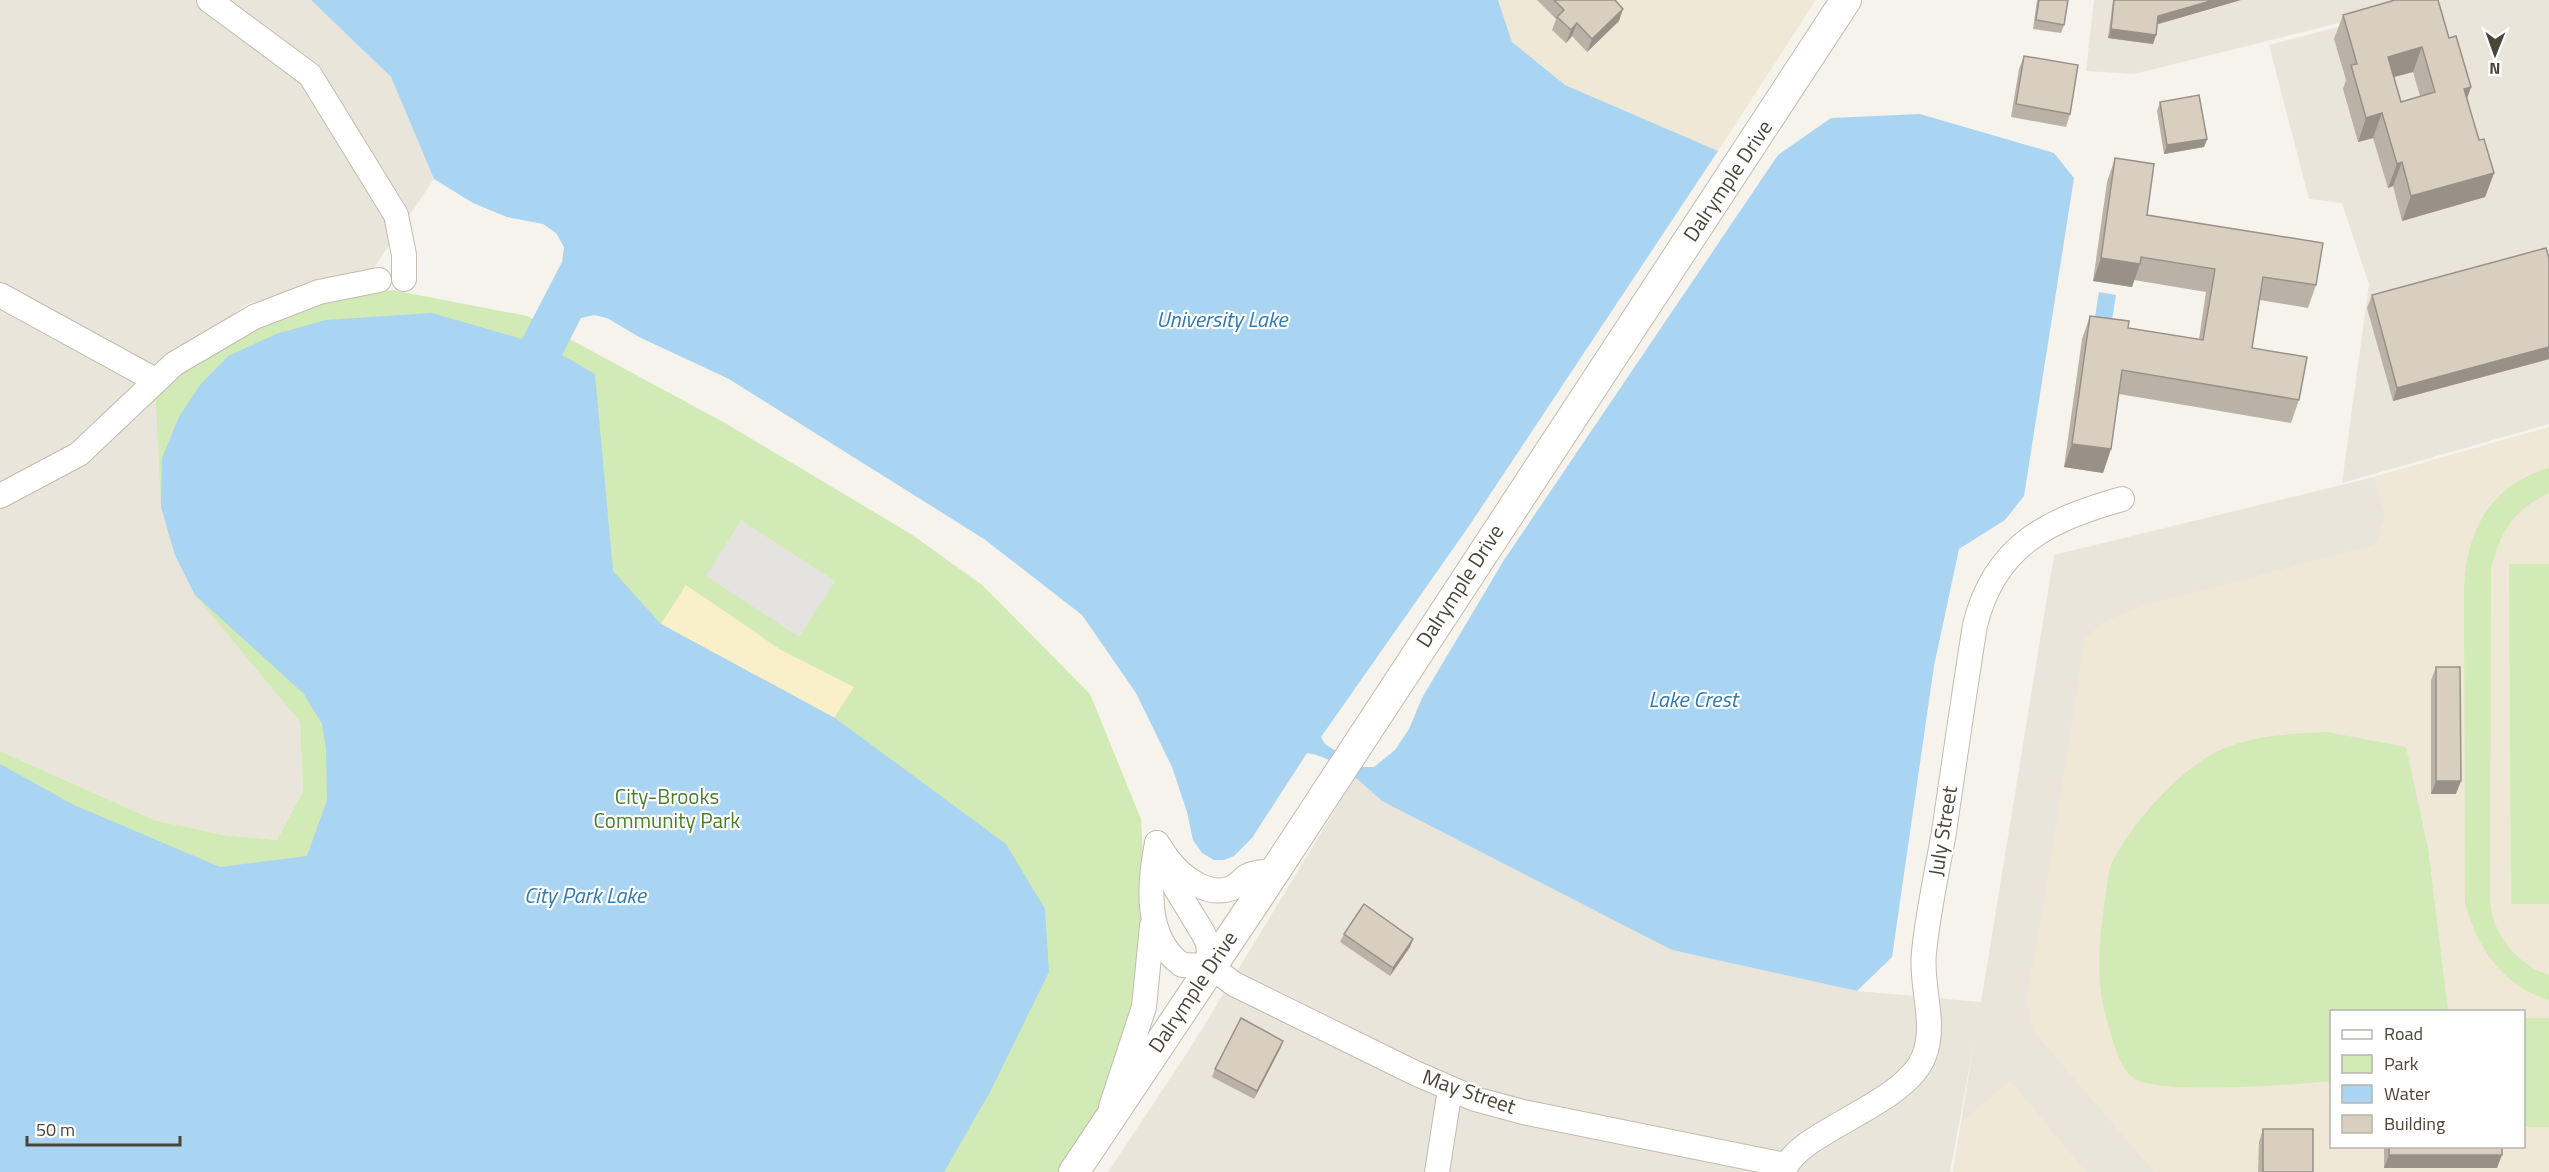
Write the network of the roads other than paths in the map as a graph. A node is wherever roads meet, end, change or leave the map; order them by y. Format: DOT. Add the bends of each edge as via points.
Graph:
graph roads {
  1 [pos="209,0"];
  2 [pos="1846,0"];
  3 [pos="404,279"];
  4 [pos="379,280"];
  5 [pos="0,295"];
  6 [pos="155,380"];
  7 [pos="0,496"];
  8 [pos="2121,499"];
  9 [pos="1165,855"];
  10 [pos="1275,871"];
  11 [pos="1153,911"];
  12 [pos="1210,966"];
  13 [pos="1450,1089"];
  14 [pos="1106,1122"];
  15 [pos="1785,1168"];
  16 [pos="1074,1172"];
  17 [pos="1437,1172"];
  1 -- 3 [label="street" via="310,75 396,215"];
  2 -- 10 [label="street, Dalrymple Drive"];
  4 -- 6 [label="street" via="282,304 174,364"];
  5 -- 6 [label="street"];
  6 -- 7 [label="street" via="79,453"];
  8 -- 15 [label="street, July Street" via="2053,522 2015,549 1992,579 1975,625 1924,949 1928,1024 1925,1054 1920,1065 1895,1090 1806,1146"];
  9 -- 10 [label="street" via="1190,881 1221,890 1237,886 1248,875"];
  9 -- 11 [label="street" via="1157,843 1150,876"];
  9 -- 12 [label="street" via="1175,887 1208,943"];
  10 -- 12 [label="street, Dalrymple Drive"];
  11 -- 12 [label="street" via="1159,936 1173,959 1191,967"];
  11 -- 14 [label="street" via="1144,1007"];
  12 -- 13 [label="street, May Street" via="1234,984"];
  12 -- 14 [label="street, Dalrymple Drive"];
  13 -- 15 [label="street, May Street" via="1507,1108"];
  13 -- 17 [label="street"];
  14 -- 16 [label="street, Dalrymple Drive"];
}
